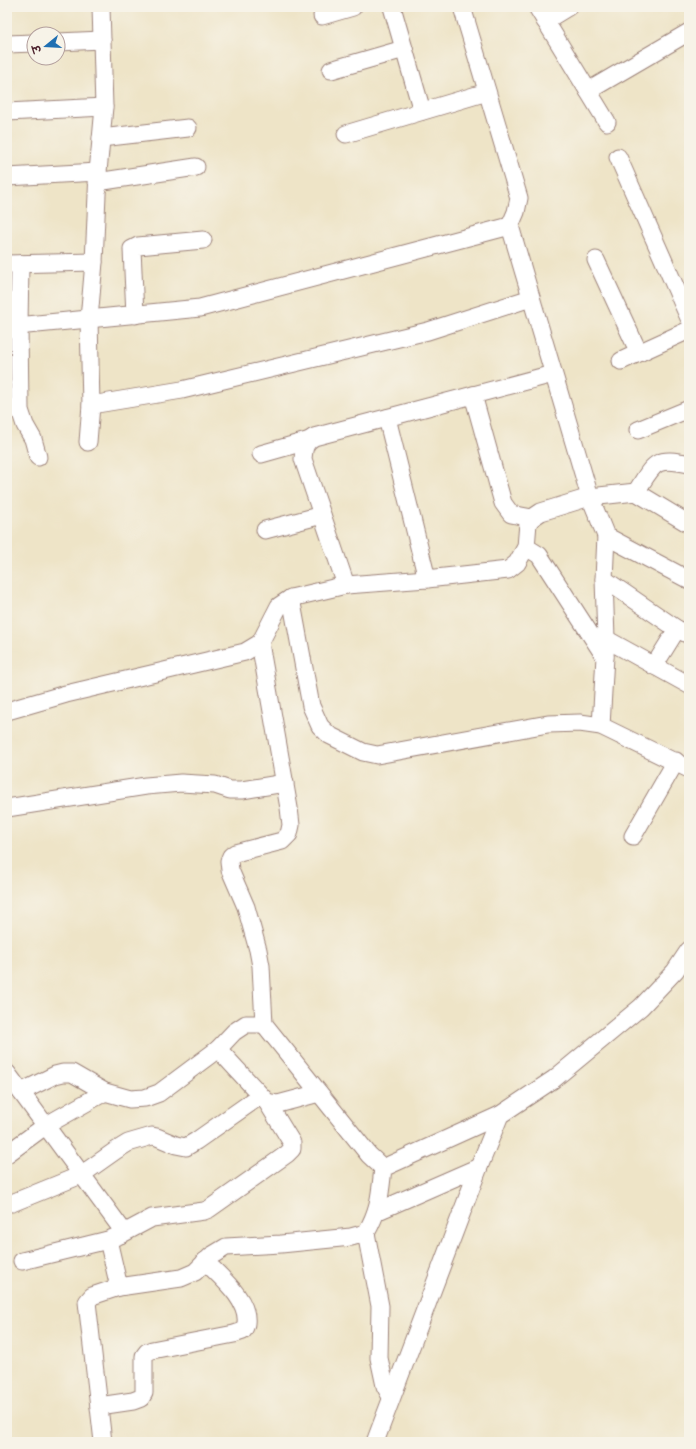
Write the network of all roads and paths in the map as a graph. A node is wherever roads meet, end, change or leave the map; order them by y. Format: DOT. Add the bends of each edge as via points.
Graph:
graph roads {
  1 [pos="101,7"];
  2 [pos="353,7"];
  3 [pos="392,7"];
  4 [pos="462,7"];
  5 [pos="568,7"];
  6 [pos="541,14"];
  7 [pos="322,16"];
  8 [pos="689,32"];
  9 [pos="102,40"];
  10 [pos="66,42"];
  11 [pos="26,43"];
  12 [pos="7,44"];
  13 [pos="404,49"];
  14 [pos="331,70"];
  15 [pos="588,91"];
  16 [pos="487,92"];
  17 [pos="104,108"];
  18 [pos="422,111"];
  19 [pos="7,112"];
  20 [pos="607,122"];
  21 [pos="188,128"];
  22 [pos="346,134"];
  23 [pos="101,138"];
  24 [pos="618,157"];
  25 [pos="196,167"];
  26 [pos="7,177"];
  27 [pos="98,177"];
  28 [pos="510,226"];
  29 [pos="203,240"];
  30 [pos="596,260"];
  31 [pos="94,262"];
  32 [pos="14,264"];
  33 [pos="531,298"];
  34 [pos="135,315"];
  35 [pos="689,318"];
  36 [pos="89,319"];
  37 [pos="13,326"];
  38 [pos="689,330"];
  39 [pos="639,353"];
  40 [pos="621,361"];
  41 [pos="553,374"];
  42 [pos="473,395"];
  43 [pos="91,404"];
  44 [pos="689,409"];
  45 [pos="387,418"];
  46 [pos="638,430"];
  47 [pos="307,441"];
  48 [pos="88,442"];
  49 [pos="261,454"];
  50 [pos="38,457"];
  51 [pos="689,464"];
  52 [pos="636,492"];
  53 [pos="590,497"];
  54 [pos="322,515"];
  55 [pos="532,518"];
  56 [pos="689,524"];
  57 [pos="265,530"];
  58 [pos="606,536"];
  59 [pos="526,547"];
  60 [pos="427,579"];
  61 [pos="604,579"];
  62 [pos="689,580"];
  63 [pos="346,585"];
  64 [pos="291,598"];
  65 [pos="683,632"];
  66 [pos="606,639"];
  67 [pos="260,643"];
  68 [pos="605,657"];
  69 [pos="654,666"];
  70 [pos="689,685"];
  71 [pos="7,711"];
  72 [pos="601,726"];
  73 [pos="683,765"];
  74 [pos="285,783"];
  75 [pos="7,808"];
  76 [pos="633,836"];
  77 [pos="689,950"];
  78 [pos="264,1024"];
  79 [pos="218,1049"];
  80 [pos="7,1073"];
  81 [pos="21,1092"];
  82 [pos="104,1092"];
  83 [pos="319,1093"];
  84 [pos="264,1099"];
  85 [pos="500,1115"];
  86 [pos="45,1126"];
  87 [pos="7,1154"];
  88 [pos="479,1167"];
  89 [pos="383,1168"];
  90 [pos="81,1175"];
  91 [pos="12,1203"];
  92 [pos="376,1212"];
  93 [pos="366,1232"];
  94 [pos="114,1238"];
  95 [pos="22,1261"];
  96 [pos="205,1261"];
  97 [pos="119,1287"];
  98 [pos="391,1397"];
  99 [pos="98,1406"];
  100 [pos="103,1442"];
  101 [pos="375,1442"];
  1 -- 9 [label="street"];
  2 -- 7 [label="street"];
  3 -- 13 [label="street"];
  4 -- 16 [label="street"];
  5 -- 6 [label="street"];
  6 -- 15 [label="street"];
  8 -- 15 [label="street"];
  9 -- 10 [label="street"];
  9 -- 17 [label="street"];
  11 -- 12 [label="street"];
  13 -- 14 [label="street"];
  13 -- 18 [label="street"];
  15 -- 20 [label="street"];
  16 -- 18 [label="street"];
  16 -- 28 [label="street" via="519,198"];
  17 -- 19 [label="street"];
  17 -- 23 [label="street"];
  18 -- 22 [label="street"];
  21 -- 23 [label="street"];
  23 -- 27 [label="street"];
  24 -- 35 [label="street"];
  25 -- 27 [label="street"];
  26 -- 27 [label="street"];
  27 -- 31 [label="street"];
  28 -- 33 [label="street"];
  28 -- 34 [label="street" via="200,308"];
  29 -- 34 [label="street" via="138,246 132,249"];
  30 -- 39 [label="street"];
  31 -- 32 [label="street"];
  31 -- 36 [label="street"];
  32 -- 37 [label="street"];
  33 -- 41 [label="street"];
  33 -- 43 [label="street" via="413,334 182,390"];
  34 -- 36 [label="street"];
  36 -- 37 [label="street"];
  36 -- 43 [label="street"];
  37 -- 50 [label="street" via="20,410"];
  38 -- 39 [label="street"];
  39 -- 40 [label="street"];
  41 -- 42 [label="street"];
  41 -- 53 [label="street"];
  42 -- 45 [label="street"];
  42 -- 55 [label="street" via="503,503 511,514"];
  43 -- 48 [label="street"];
  44 -- 46 [label="street"];
  45 -- 47 [label="street"];
  45 -- 60 [label="street"];
  47 -- 49 [label="street"];
  47 -- 54 [label="street" via="303,460"];
  51 -- 52 [label="street" via="673,460 652,466"];
  52 -- 53 [label="street"];
  52 -- 56 [label="street"];
  53 -- 55 [label="street" via="541,512"];
  53 -- 58 [label="street"];
  54 -- 57 [label="street"];
  54 -- 63 [label="street"];
  55 -- 59 [label="street" via="528,523"];
  58 -- 61 [label="street"];
  58 -- 62 [label="street"];
  59 -- 60 [label="street" via="517,563 508,570"];
  59 -- 68 [label="street" via="539,555"];
  60 -- 63 [label="street"];
  61 -- 65 [label="street"];
  61 -- 66 [label="street"];
  63 -- 64 [label="street"];
  64 -- 67 [label="street" via="278,606"];
  64 -- 72 [label="street" via="311,706 320,726 329,735 363,752 377,756 548,724 580,723"];
  65 -- 69 [label="street"];
  66 -- 68 [label="street"];
  66 -- 69 [label="street"];
  67 -- 71 [label="street" via="245,652 66,694"];
  67 -- 74 [label="street"];
  68 -- 72 [label="street"];
  69 -- 70 [label="street"];
  72 -- 73 [label="street"];
  73 -- 76 [label="street"];
  74 -- 75 [label="street" via="242,790 230,790 208,784 146,786"];
  74 -- 78 [label="street" via="291,824 289,834 282,842 235,853 229,861 258,950"];
  77 -- 85 [label="street" via="674,971 641,1007 554,1079"];
  78 -- 79 [label="street" via="246,1024 234,1032"];
  78 -- 83 [label="street"];
  79 -- 82 [label="street" via="159,1093 145,1098 130,1099"];
  79 -- 84 [label="street"];
  80 -- 81 [label="street"];
  81 -- 82 [label="street" via="64,1073 72,1073"];
  81 -- 86 [label="street"];
  82 -- 86 [label="street"];
  83 -- 84 [label="street" via="278,1104"];
  83 -- 89 [label="street" via="369,1155"];
  84 -- 90 [label="street" via="186,1147 176,1146 157,1137 145,1138 115,1150"];
  84 -- 94 [label="street" via="292,1143 292,1149 287,1154 209,1209 152,1218"];
  85 -- 88 [label="street"];
  85 -- 89 [label="street"];
  86 -- 87 [label="street"];
  86 -- 90 [label="street"];
  88 -- 92 [label="street"];
  88 -- 98 [label="street"];
  89 -- 92 [label="street" via="380,1203"];
  90 -- 91 [label="street"];
  90 -- 94 [label="street" via="120,1228"];
  92 -- 93 [label="street"];
  93 -- 96 [label="street" via="351,1237 226,1247"];
  93 -- 98 [label="street" via="380,1306 379,1358 385,1386"];
  94 -- 95 [label="street"];
  94 -- 97 [label="street"];
  96 -- 97 [label="street" via="196,1272 181,1278"];
  96 -- 99 [label="street" via="238,1295 244,1306 246,1323 242,1332 147,1352 144,1356 144,1393 141,1398"];
  97 -- 99 [label="street" via="92,1296 87,1302"];
  98 -- 101 [label="street"];
  99 -- 100 [label="street"];
}
